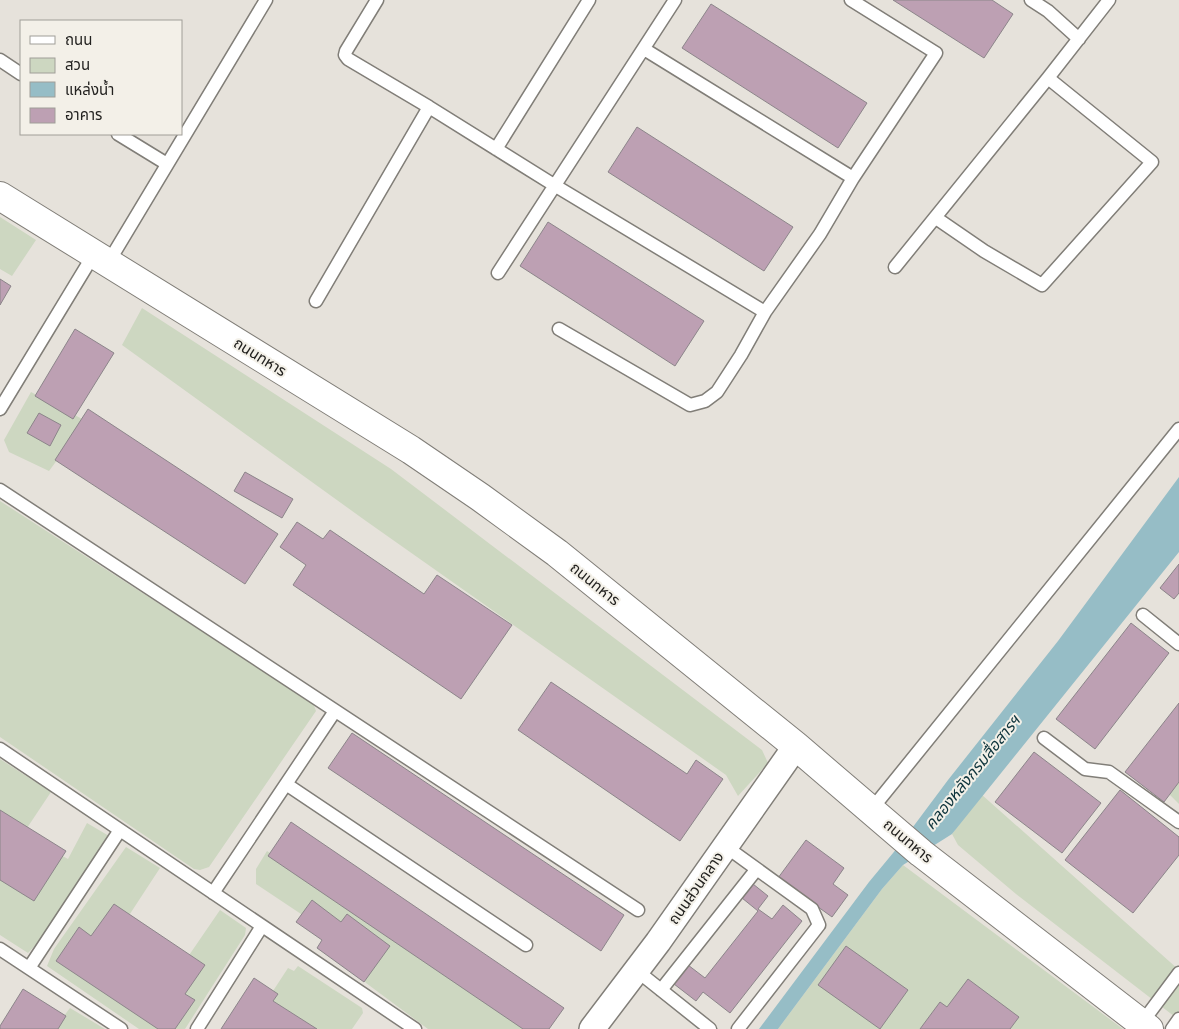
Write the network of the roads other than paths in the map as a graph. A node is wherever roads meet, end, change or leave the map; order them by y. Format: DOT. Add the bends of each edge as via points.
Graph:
graph roads {
  1 [pos="264,0"];
  2 [pos="377,0"];
  3 [pos="589,0"];
  4 [pos="675,0"];
  5 [pos="851,0"];
  6 [pos="1031,0"];
  7 [pos="1109,0"];
  8 [pos="1079,39"];
  9 [pos="644,48"];
  10 [pos="0,60"];
  11 [pos="20,73"];
  12 [pos="1048,78"];
  13 [pos="429,107"];
  14 [pos="120,135"];
  15 [pos="496,149"];
  16 [pos="166,164"];
  17 [pos="853,178"];
  18 [pos="554,185"];
  19 [pos="0,196"];
  20 [pos="936,218"];
  21 [pos="101,259"];
  22 [pos="896,267"];
  23 [pos="498,273"];
  24 [pos="316,301"];
  25 [pos="765,312"];
  26 [pos="559,329"];
  27 [pos="0,409"];
  28 [pos="1179,429"];
  29 [pos="0,490"];
  30 [pos="1143,615"];
  31 [pos="1179,644"];
  32 [pos="335,711"];
  33 [pos="1044,738"];
  34 [pos="796,746"];
  35 [pos="0,749"];
  36 [pos="286,784"];
  37 [pos="879,816"];
  38 [pos="1179,822"];
  39 [pos="120,830"];
  40 [pos="725,846"];
  41 [pos="756,870"];
  42 [pos="213,893"];
  43 [pos="638,910"];
  44 [pos="262,926"];
  45 [pos="526,945"];
  46 [pos="0,949"];
  47 [pos="29,968"];
  48 [pos="636,970"];
  49 [pos="1179,972"];
  50 [pos="660,990"];
  51 [pos="1179,1019"];
  52 [pos="1145,1026"];
  53 [pos="120,1029"];
  54 [pos="197,1029"];
  55 [pos="415,1029"];
  56 [pos="592,1029"];
  57 [pos="710,1029"];
  58 [pos="738,1029"];
  59 [pos="1172,1029"];
  1 -- 16 [label="lane"];
  2 -- 13 [label="lane" via="346,51 346,57"];
  3 -- 15 [label="lane"];
  4 -- 9 [label="lane"];
  5 -- 17 [label="lane" via="936,53"];
  6 -- 8 [label="lane"];
  7 -- 8 [label="lane"];
  8 -- 12 [label="lane"];
  9 -- 17 [label="lane"];
  9 -- 18 [label="lane"];
  10 -- 11 [label="lane"];
  12 -- 20 [label="lane"];
  12 -- 20 [label="lane" via="1152,162 1042,286"];
  13 -- 15 [label="lane"];
  13 -- 24 [label="lane"];
  14 -- 16 [label="lane"];
  15 -- 18 [label="lane"];
  16 -- 21 [label="lane"];
  17 -- 25 [label="lane" via="820,234"];
  18 -- 23 [label="lane"];
  18 -- 25 [label="lane"];
  19 -- 21 [label="main road, ถนนทหาร"];
  20 -- 22 [label="lane"];
  21 -- 27 [label="lane"];
  21 -- 34 [label="main road, ถนนทหาร" via="412,450 480,496"];
  25 -- 26 [label="lane" via="717,392 705,401 690,405"];
  28 -- 37 [label="lane"];
  29 -- 32 [label="lane"];
  30 -- 31 [label="lane"];
  32 -- 36 [label="lane"];
  32 -- 43 [label="lane"];
  33 -- 38 [label="lane" via="1085,769 1110,772"];
  34 -- 37 [label="main road, ถนนทหาร"];
  34 -- 40 [label="street, ถนนส่วนกลาง"];
  35 -- 39 [label="lane"];
  36 -- 42 [label="lane"];
  36 -- 45 [label="lane"];
  37 -- 52 [label="main road, ถนนทหาร" via="921,853"];
  39 -- 42 [label="lane"];
  39 -- 47 [label="lane"];
  40 -- 41 [label="lane"];
  40 -- 48 [label="street, ถนนส่วนกลาง"];
  41 -- 50 [label="lane"];
  41 -- 58 [label="lane" via="812,909 819,925"];
  42 -- 44 [label="lane"];
  44 -- 54 [label="lane"];
  44 -- 55 [label="lane"];
  46 -- 47 [label="lane"];
  47 -- 53 [label="lane"];
  48 -- 50 [label="lane"];
  48 -- 56 [label="street, ถนนส่วนกลาง"];
  49 -- 52 [label="lane"];
  50 -- 57 [label="lane"];
  51 -- 59 [label="lane"];
}
